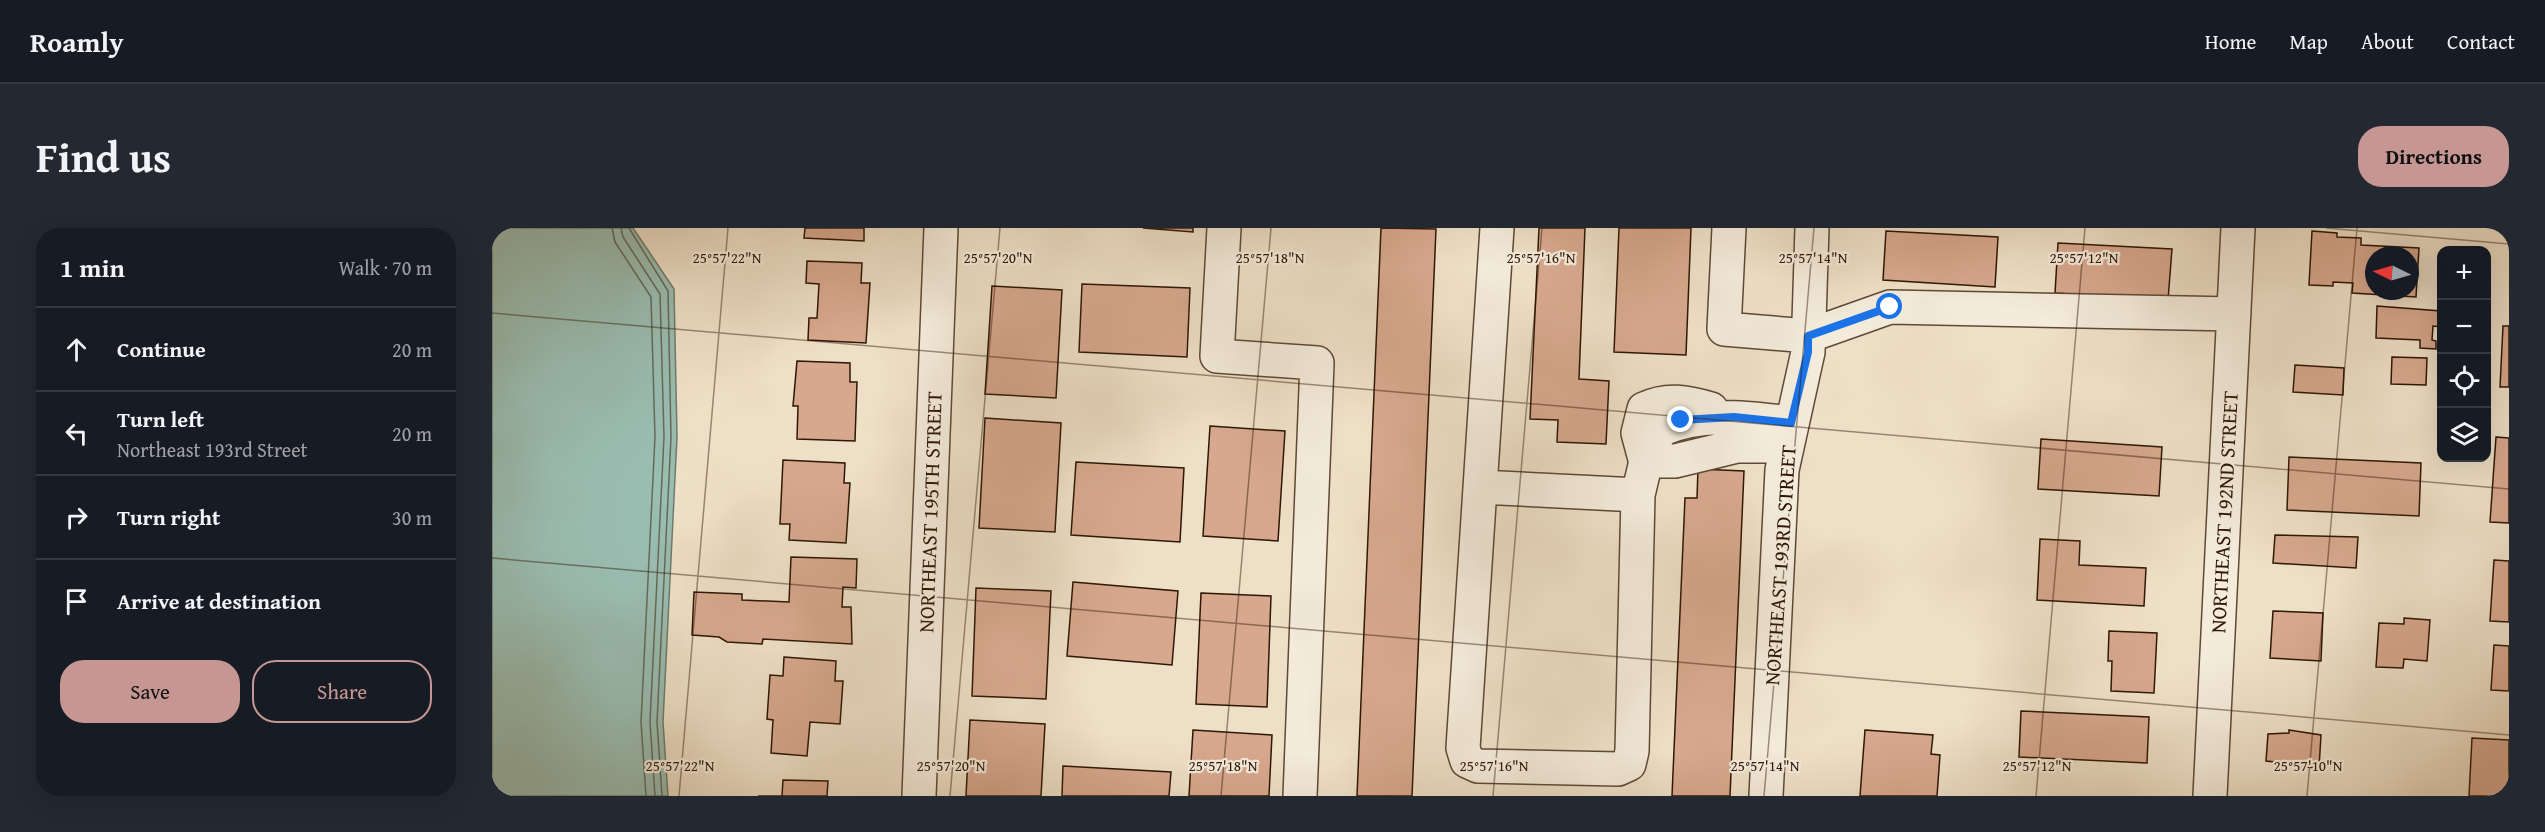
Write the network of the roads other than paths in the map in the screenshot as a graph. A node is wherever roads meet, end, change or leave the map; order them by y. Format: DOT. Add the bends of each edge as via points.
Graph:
graph roads {
  1 [pos="941,228"];
  2 [pos="1224,228"];
  3 [pos="1729,228"];
  4 [pos="1812,228"];
  5 [pos="2238,228"];
  6 [pos="1497,229"];
  7 [pos="2234,314"];
  8 [pos="1808,336"];
  9 [pos="1789,434"];
  10 [pos="1646,461"];
  11 [pos="1480,487"];
  12 [pos="1638,495"];
  13 [pos="919,796"];
  14 [pos="1300,796"];
  15 [pos="1766,796"];
  16 [pos="2210,796"];
  1 -- 13 [label="street, NORTHEAST 195TH STREET"];
  2 -- 14 [label="street" via="1217,356 1317,363"];
  3 -- 8 [label="street" via="1724,329"];
  4 -- 8 [label="street, NORTHEAST 193RD STREET"];
  5 -- 7 [label="street, NORTHEAST 192ND STREET"];
  6 -- 11 [label="street"];
  7 -- 8 [label="street" via="1890,307"];
  7 -- 16 [label="street, NORTHEAST 192ND STREET"];
  8 -- 9 [label="street, NORTHEAST 193RD STREET" via="1808,352"];
  9 -- 10 [label="street" via="1675,460"];
  9 -- 10 [label="street" via="1734,417 1681,420 1660,430"];
  9 -- 15 [label="street, NORTHEAST 193RD STREET" via="1780,505"];
  10 -- 12 [label="street"];
  11 -- 12 [label="street"];
  11 -- 12 [label="street" via="1463,748 1467,761 1478,766 1618,770 1629,764"];
}
